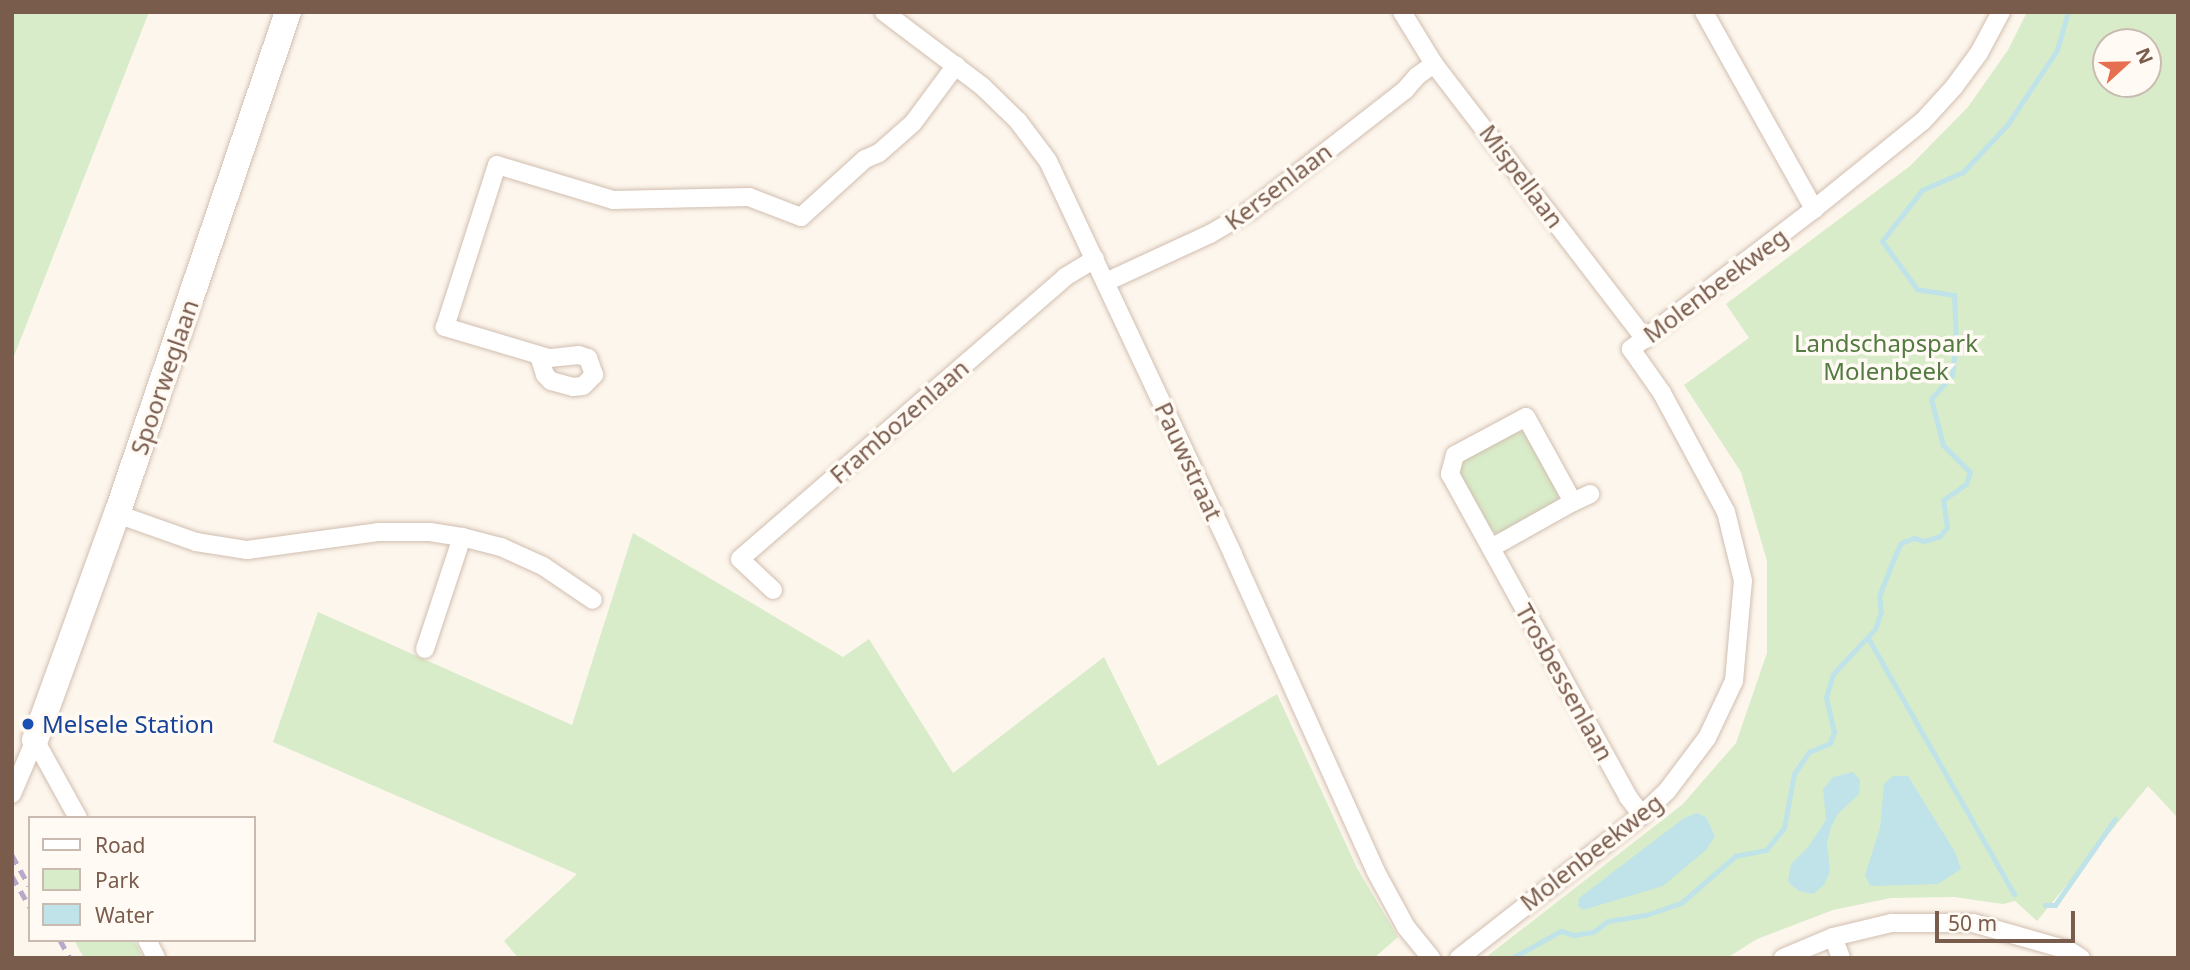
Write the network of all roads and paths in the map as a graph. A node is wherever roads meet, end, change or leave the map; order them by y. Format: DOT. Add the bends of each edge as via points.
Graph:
graph roads {
  1 [pos="288,12"];
  2 [pos="884,12"];
  3 [pos="1402,12"];
  4 [pos="1704,12"];
  5 [pos="2001,12"];
  6 [pos="1434,64"];
  7 [pos="956,65"];
  8 [pos="1814,209"];
  9 [pos="1095,259"];
  10 [pos="1106,282"];
  11 [pos="1645,339"];
  12 [pos="538,356"];
  13 [pos="1590,494"];
  14 [pos="1573,502"];
  15 [pos="117,514"];
  16 [pos="462,537"];
  17 [pos="1491,548"];
  18 [pos="773,590"];
  19 [pos="593,600"];
  20 [pos="425,649"];
  21 [pos="35,740"];
  22 [pos="12,794"];
  23 [pos="1642,815"];
  24 [pos="77,816"];
  25 [pos="1833,937"];
  26 [pos="1431,958"];
  27 [pos="1459,958"];
  28 [pos="1783,958"];
  29 [pos="1841,958"];
  30 [pos="2081,958"];
  1 -- 15 [label="street, Spoorweglaan"];
  2 -- 7 [label="street, Pauwstraat"];
  3 -- 6 [label="street, Mispellaan"];
  4 -- 8 [label="street"];
  5 -- 8 [label="street, Molenbeekweg" via="1979,53 1923,121"];
  6 -- 10 [label="street, Kersenlaan" via="1251,210"];
  6 -- 11 [label="street, Mispellaan"];
  7 -- 9 [label="street, Pauwstraat" via="1018,121 1048,161"];
  7 -- 12 [label="street" via="913,123 879,153 865,159 801,218 749,197 613,200 497,165 445,327"];
  8 -- 11 [label="street, Molenbeekweg"];
  9 -- 10 [label="street, Pauwstraat"];
  9 -- 18 [label="street, Frambozenlaan" via="1065,277 740,559"];
  10 -- 26 [label="street, Pauwstraat" via="1375,870 1406,927"];
  11 -- 23 [label="street, Molenbeekweg" via="1631,349 1662,393 1726,512 1743,581 1734,681 1707,738 1668,791"];
  13 -- 14 [label="street"];
  14 -- 17 [label="street"];
  14 -- 17 [label="street, Trosbessenlaan" via="1526,417 1455,455 1450,474"];
  15 -- 16 [label="street" via="196,542 247,550 378,532"];
  15 -- 21 [label="street, Spoorweglaan"];
  16 -- 19 [label="street" via="501,547 543,566"];
  16 -- 20 [label="street"];
  17 -- 23 [label="street, Trosbessenlaan"];
  21 -- 22 [label="street, Spoorweglaan"];
  21 -- 24 [label="street"];
  23 -- 27 [label="street, Molenbeekweg"];
  25 -- 28 [label="street"];
  25 -- 29 [label="street"];
  25 -- 30 [label="street" via="1891,923 1973,923 2068,950"];
}
